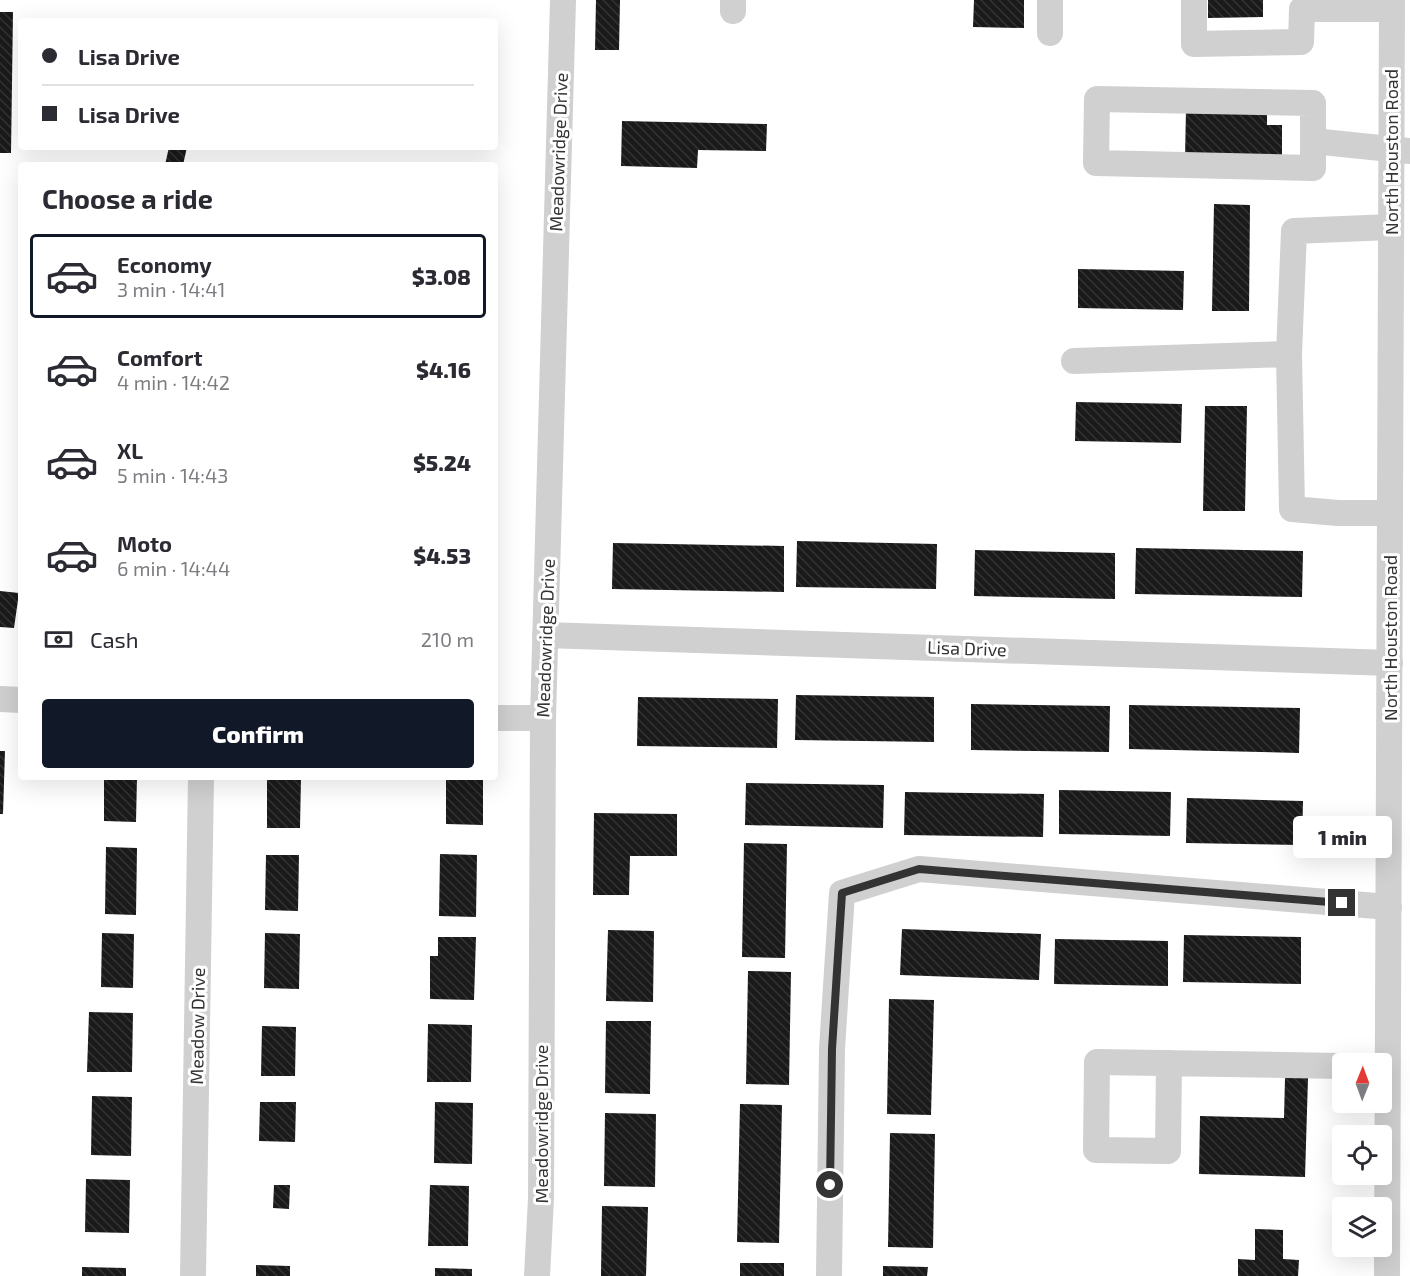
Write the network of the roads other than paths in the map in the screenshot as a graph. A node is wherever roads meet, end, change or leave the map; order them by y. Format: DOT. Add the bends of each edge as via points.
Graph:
graph roads {
  1 [pos="563,0"];
  2 [pos="1050,0"];
  3 [pos="1194,0"];
  4 [pos="1302,4"];
  5 [pos="1392,4"];
  6 [pos="1050,33"];
  7 [pos="1313,141"];
  8 [pos="1401,150"];
  9 [pos="1391,227"];
  10 [pos="1289,354"];
  11 [pos="1074,361"];
  12 [pos="1400,365"];
  13 [pos="1400,417"];
  14 [pos="1390,513"];
  15 [pos="545,635"];
  16 [pos="1390,663"];
  17 [pos="0,699"];
  18 [pos="18,700"];
  19 [pos="1400,703"];
  20 [pos="498,718"];
  21 [pos="543,718"];
  22 [pos="201,780"];
  23 [pos="1389,907"];
  24 [pos="1385,1053"];
  25 [pos="1169,1063"];
  26 [pos="1332,1066"];
  27 [pos="1386,1113"];
  28 [pos="193,1276"];
  29 [pos="537,1276"];
  30 [pos="829,1276"];
  31 [pos="1388,1276"];
  1 -- 15 [label="street, Meadowridge Drive"];
  2 -- 6 [label="street"];
  3 -- 4 [label="street" via="1194,44 1301,42"];
  4 -- 5 [label="street"];
  5 -- 8 [label="street, North Houston Road"];
  7 -- 7 [label="street" via="1313,103 1097,99 1096,164 1313,168"];
  7 -- 8 [label="street"];
  8 -- 9 [label="street, North Houston Road"];
  9 -- 10 [label="street" via="1294,231"];
  9 -- 12 [label="street, North Houston Road"];
  10 -- 11 [label="street"];
  10 -- 14 [label="street" via="1292,510"];
  12 -- 13 [label="street, North Houston Road"];
  13 -- 14 [label="street, North Houston Road"];
  14 -- 16 [label="street, North Houston Road"];
  15 -- 16 [label="street, Lisa Drive"];
  15 -- 21 [label="street, Meadowridge Drive"];
  16 -- 19 [label="street, North Houston Road"];
  17 -- 18 [label="street"];
  19 -- 23 [label="street, North Houston Road"];
  20 -- 21 [label="street"];
  21 -- 29 [label="street, Meadowridge Drive" via="541,1198"];
  22 -- 28 [label="street, Meadow Drive"];
  23 -- 24 [label="street, North Houston Road"];
  23 -- 30 [label="street" via="919,869 842,893 832,1049"];
  25 -- 25 [label="street" via="1097,1062 1096,1150 1168,1151"];
  25 -- 26 [label="street"];
  27 -- 31 [label="street, North Houston Road"];
}
